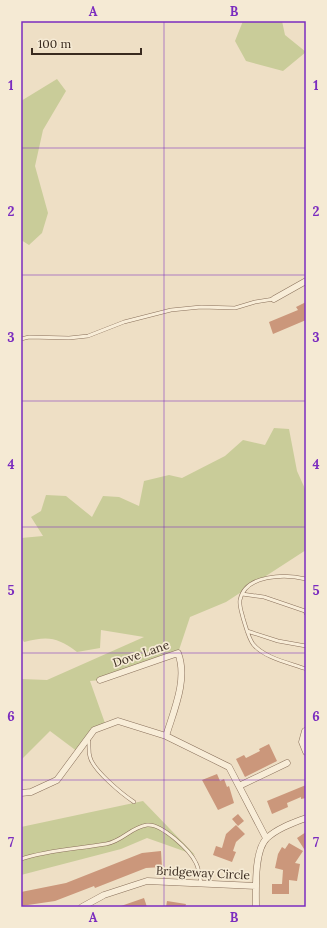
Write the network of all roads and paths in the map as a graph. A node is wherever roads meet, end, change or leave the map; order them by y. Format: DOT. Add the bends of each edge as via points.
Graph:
graph roads {
  1 [pos="306,281"];
  2 [pos="274,299"];
  3 [pos="21,339"];
  4 [pos="306,579"];
  5 [pos="242,594"];
  6 [pos="306,613"];
  7 [pos="247,631"];
  8 [pos="306,646"];
  9 [pos="306,669"];
  10 [pos="100,680"];
  11 [pos="306,731"];
  12 [pos="166,736"];
  13 [pos="88,738"];
  14 [pos="306,752"];
  15 [pos="287,763"];
  16 [pos="239,786"];
  17 [pos="21,794"];
  18 [pos="134,802"];
  19 [pos="306,818"];
  20 [pos="266,838"];
  21 [pos="21,859"];
  22 [pos="201,884"];
  23 [pos="256,886"];
  24 [pos="82,907"];
  25 [pos="256,907"];
  1 -- 2 [label="street"];
  2 -- 3 [label="lane" via="235,308 201,307 168,310 124,322 88,336"];
  4 -- 5 [label="lane" via="296,576 262,578"];
  5 -- 6 [label="lane" via="264,597"];
  5 -- 7 [label="lane" via="239,602"];
  7 -- 8 [label="lane" via="278,641"];
  7 -- 9 [label="lane" via="253,644 265,654"];
  10 -- 12 [label="street, Dove Lane" via="178,653 182,663 179,694"];
  11 -- 14 [label="street" via="302,742"];
  12 -- 13 [label="street" via="118,722 94,730"];
  12 -- 16 [label="street" via="230,767"];
  13 -- 17 [label="street" via="57,780"];
  13 -- 18 [label="lane" via="92,762 110,784"];
  15 -- 16 [label="street"];
  16 -- 20 [label="street"];
  19 -- 20 [label="street" via="283,827"];
  20 -- 23 [label="street" via="259,856"];
  21 -- 22 [label="lane" via="38,853 117,842 131,831 146,825 155,825 169,834 192,856"];
  22 -- 23 [label="street, Bridgeway Circle"];
  22 -- 24 [label="street, Bridgeway Circle" via="147,881 104,895"];
  23 -- 25 [label="street"];
}
